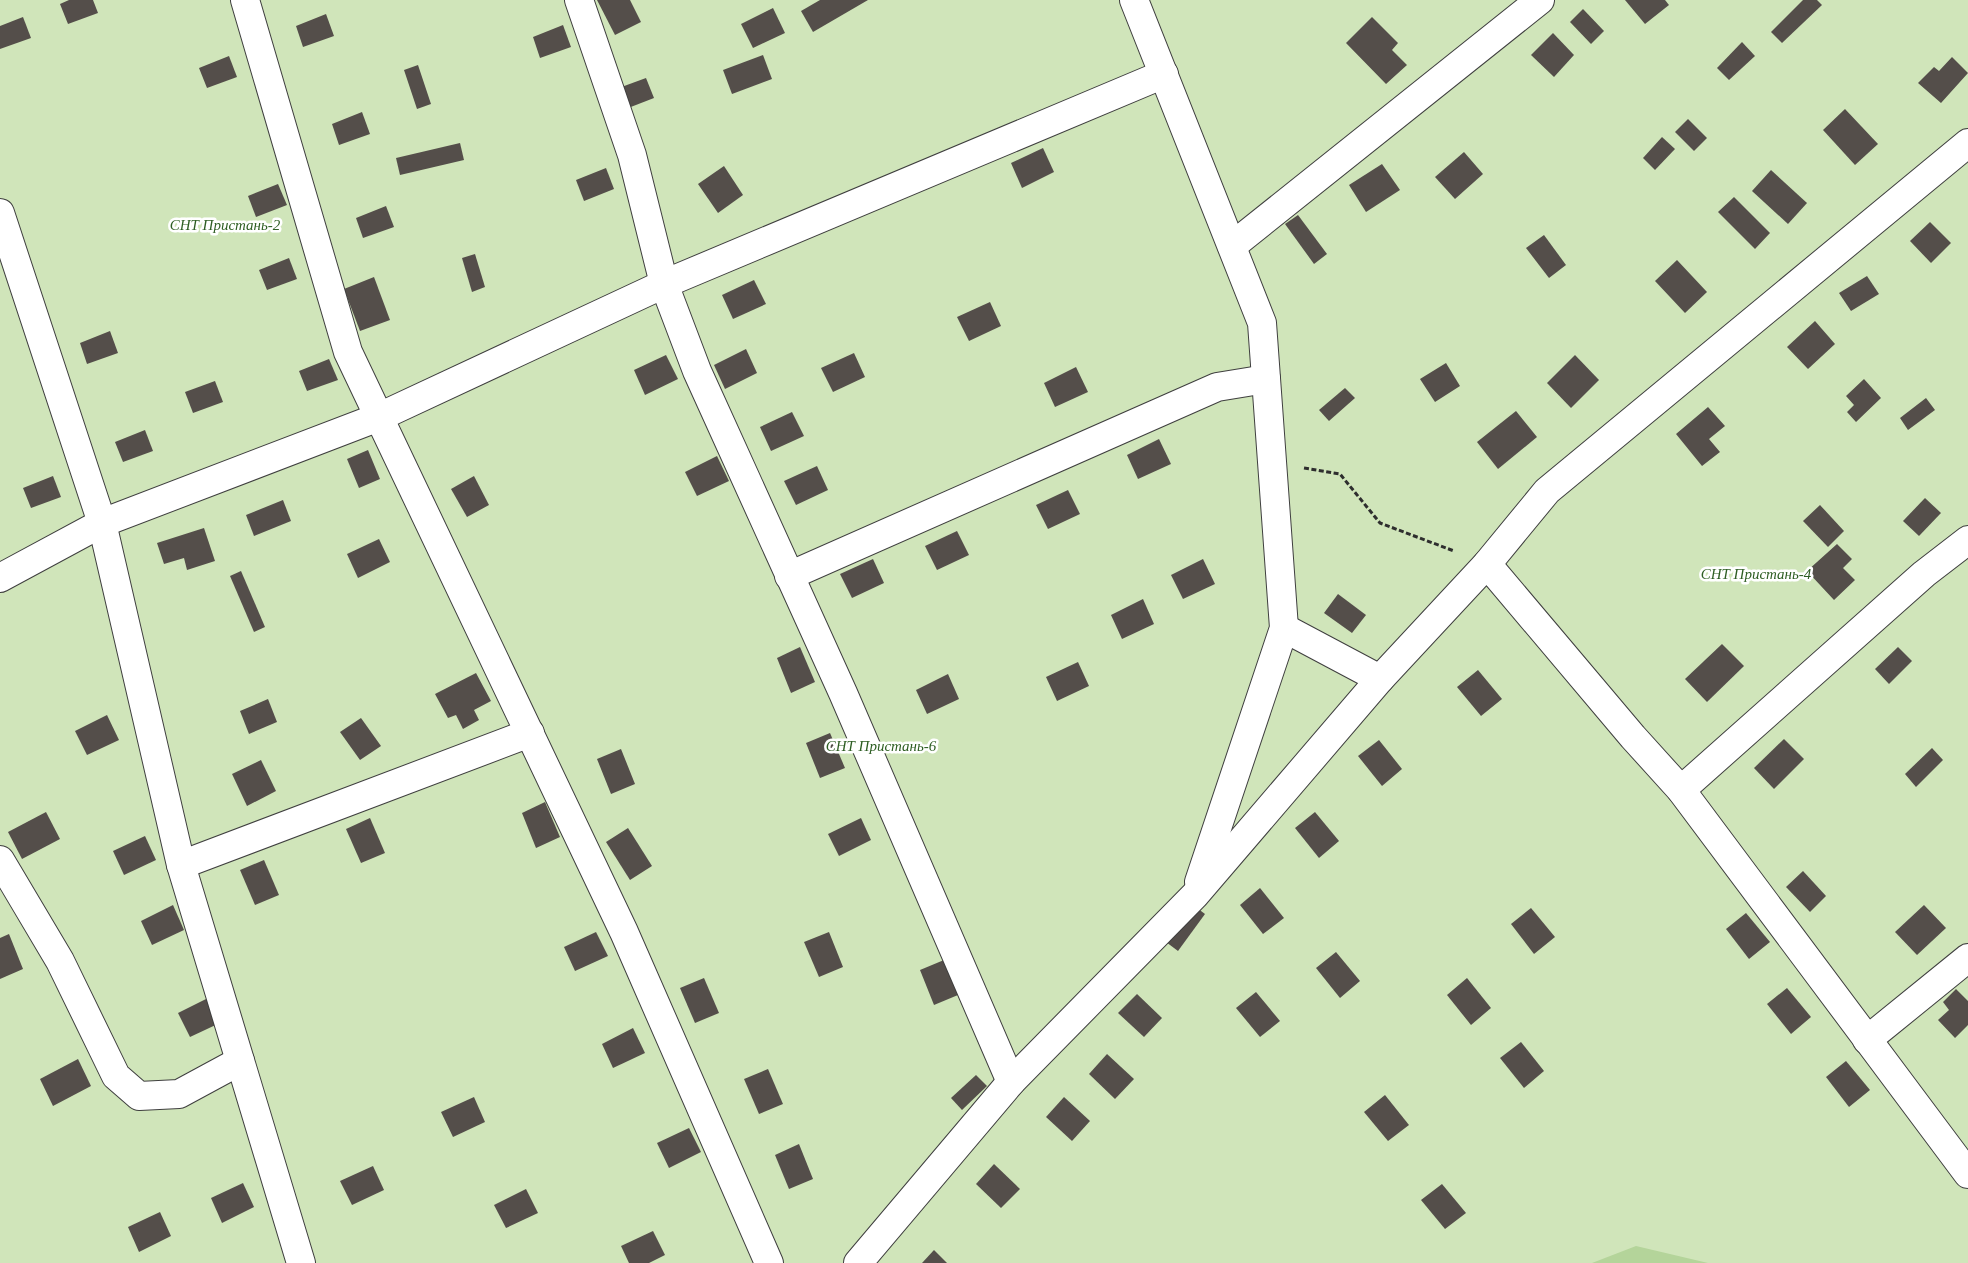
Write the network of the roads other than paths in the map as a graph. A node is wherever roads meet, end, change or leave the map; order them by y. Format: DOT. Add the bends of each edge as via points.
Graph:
graph roads {
  1 [pos="245,0"];
  2 [pos="579,0"];
  3 [pos="1134,0"];
  4 [pos="1540,0"];
  5 [pos="1164,74"];
  6 [pos="1968,143"];
  7 [pos="0,213"];
  8 [pos="1232,246"];
  9 [pos="664,284"];
  10 [pos="1266,379"];
  11 [pos="379,417"];
  12 [pos="102,523"];
  13 [pos="1968,540"];
  14 [pos="1487,564"];
  15 [pos="789,576"];
  16 [pos="0,578"];
  17 [pos="1284,628"];
  18 [pos="1380,679"];
  19 [pos="530,733"];
  20 [pos="1681,790"];
  21 [pos="0,860"];
  22 [pos="181,865"];
  23 [pos="1195,896"];
  24 [pos="1968,958"];
  25 [pos="1868,1040"];
  26 [pos="240,1061"];
  27 [pos="1012,1082"];
  28 [pos="1968,1174"];
  29 [pos="301,1263"];
  30 [pos="769,1263"];
  31 [pos="858,1263"];
  1 -- 11 [label="street" via="348,352"];
  2 -- 9 [label="street" via="632,155"];
  3 -- 5 [label="street"];
  4 -- 8 [label="street"];
  5 -- 8 [label="street"];
  5 -- 9 [label="street"];
  6 -- 14 [label="street" via="1547,491"];
  7 -- 12 [label="street"];
  8 -- 10 [label="street" via="1262,323"];
  9 -- 11 [label="street"];
  9 -- 15 [label="street" via="697,371"];
  10 -- 15 [label="street" via="1217,387"];
  10 -- 17 [label="street"];
  11 -- 12 [label="street"];
  11 -- 19 [label="street"];
  12 -- 16 [label="street"];
  12 -- 22 [label="street"];
  13 -- 20 [label="street" via="1924,574"];
  14 -- 18 [label="street"];
  14 -- 20 [label="street"];
  15 -- 27 [label="street"];
  17 -- 18 [label="street"];
  17 -- 23 [label="street"];
  18 -- 23 [label="street"];
  19 -- 22 [label="street"];
  19 -- 30 [label="street" via="624,932"];
  20 -- 25 [label="street"];
  21 -- 26 [label="street" via="60,961 116,1076 139,1096 178,1094"];
  22 -- 26 [label="street"];
  23 -- 27 [label="street"];
  24 -- 25 [label="street"];
  25 -- 28 [label="street"];
  26 -- 29 [label="street"];
  27 -- 31 [label="street"];
}
